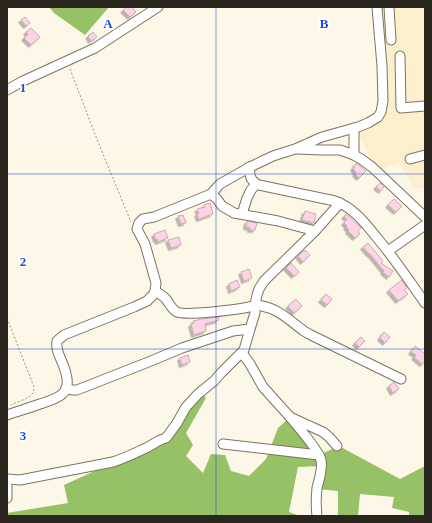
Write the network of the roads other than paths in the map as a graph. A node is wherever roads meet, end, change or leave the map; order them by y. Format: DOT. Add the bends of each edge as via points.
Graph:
graph roads {
  1 [pos="158,7"];
  2 [pos="377,7"];
  3 [pos="389,7"];
  4 [pos="391,40"];
  5 [pos="400,56"];
  6 [pos="7,90"];
  7 [pos="425,106"];
  8 [pos="354,128"];
  9 [pos="295,148"];
  10 [pos="354,155"];
  11 [pos="425,155"];
  12 [pos="410,159"];
  13 [pos="249,167"];
  14 [pos="256,184"];
  15 [pos="211,194"];
  16 [pos="340,202"];
  17 [pos="242,214"];
  18 [pos="425,217"];
  19 [pos="425,225"];
  20 [pos="315,231"];
  21 [pos="388,251"];
  22 [pos="155,291"];
  23 [pos="425,303"];
  24 [pos="255,306"];
  25 [pos="250,329"];
  26 [pos="242,353"];
  27 [pos="401,379"];
  28 [pos="66,388"];
  29 [pos="8,415"];
  30 [pos="290,417"];
  31 [pos="223,444"];
  32 [pos="337,446"];
  33 [pos="319,455"];
  34 [pos="7,479"];
  35 [pos="7,486"];
  36 [pos="7,498"];
  37 [pos="317,516"];
  1 -- 6 [label="street" via="94,48"];
  2 -- 8 [label="street" via="382,66 381,112 374,120"];
  3 -- 4 [label="street"];
  5 -- 7 [label="street" via="401,108"];
  8 -- 9 [label="street"];
  8 -- 10 [label="street"];
  9 -- 10 [label="street" via="340,150"];
  9 -- 13 [label="street"];
  10 -- 18 [label="street" via="372,167"];
  11 -- 12 [label="street"];
  13 -- 14 [label="street" via="251,179"];
  13 -- 15 [label="street" via="220,184"];
  14 -- 16 [label="street"];
  14 -- 17 [label="street" via="249,194"];
  15 -- 17 [label="street" via="225,208"];
  15 -- 22 [label="street" via="143,219 136,228 145,244 156,283"];
  16 -- 20 [label="street"];
  16 -- 21 [label="street" via="357,215"];
  17 -- 20 [label="street" via="278,220"];
  19 -- 21 [label="street"];
  20 -- 24 [label="street" via="264,281"];
  21 -- 23 [label="street"];
  22 -- 24 [label="street" via="165,298 176,312 181,313 234,310"];
  22 -- 28 [label="street" via="147,301 64,335 57,341 57,352 67,378"];
  24 -- 25 [label="street"];
  24 -- 27 [label="street" via="264,306 281,313 304,331"];
  25 -- 26 [label="street"];
  25 -- 28 [label="street" via="233,331 182,348 77,390"];
  26 -- 30 [label="street" via="263,387"];
  26 -- 34 [label="street" via="189,403 166,438 113,462 20,480"];
  28 -- 29 [label="street" via="57,399"];
  30 -- 32 [label="street" via="323,432"];
  30 -- 33 [label="street"];
  31 -- 33 [label="street"];
  33 -- 37 [label="street" via="321,466 316,498"];
  35 -- 36 [label="street"];
}
